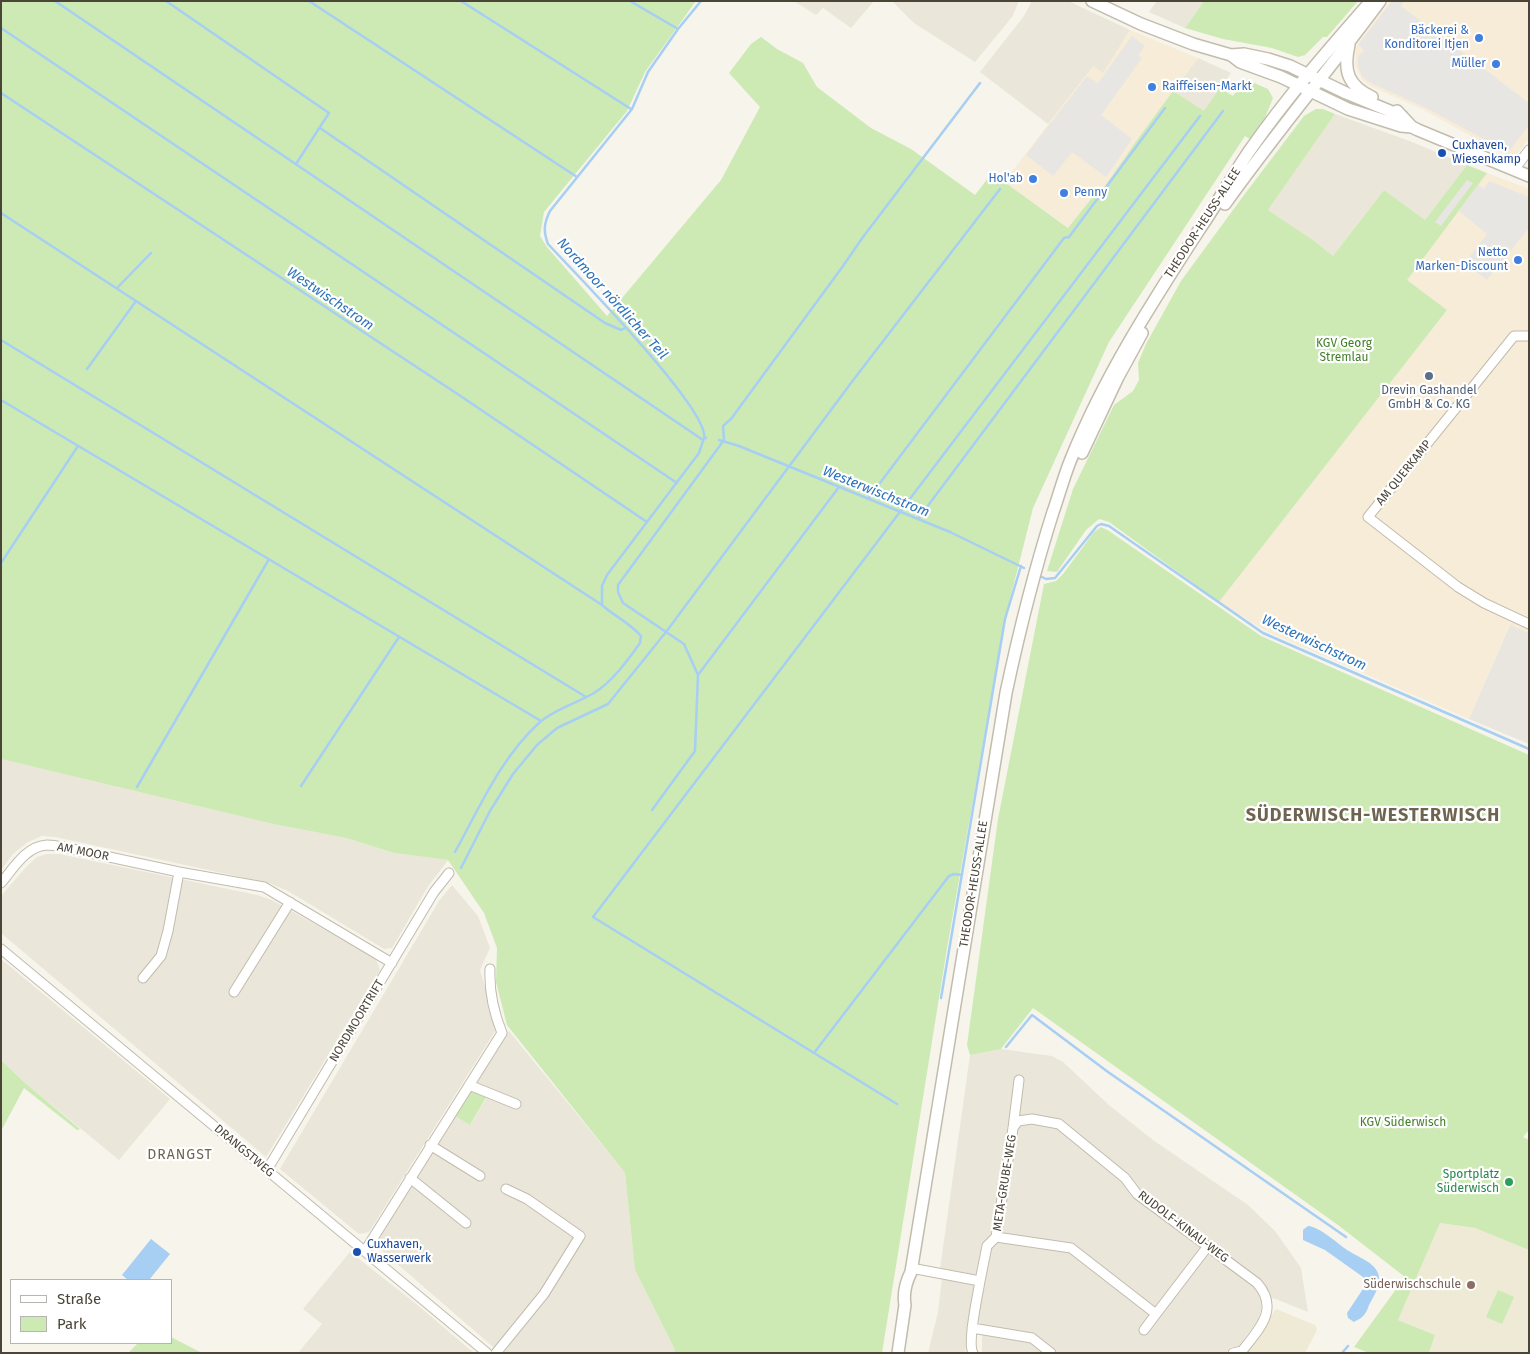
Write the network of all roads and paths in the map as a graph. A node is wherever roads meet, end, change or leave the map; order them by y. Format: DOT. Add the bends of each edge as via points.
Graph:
graph roads {
  1 [pos="1092,1"];
  2 [pos="1371,1"];
  3 [pos="1380,1"];
  4 [pos="1350,41"];
  5 [pos="1236,58"];
  6 [pos="1303,79"];
  7 [pos="1315,86"];
  8 [pos="1288,99"];
  9 [pos="1402,116"];
  10 [pos="1412,126"];
  11 [pos="1529,150"];
  12 [pos="1514,170"];
  13 [pos="1529,176"];
  14 [pos="1529,336"];
  15 [pos="1114,375"];
  16 [pos="1529,624"];
  17 [pos="179,872"];
  18 [pos="448,873"];
  19 [pos="1,883"];
  20 [pos="290,902"];
  21 [pos="1,949"];
  22 [pos="392,963"];
  23 [pos="490,969"];
  24 [pos="143,978"];
  25 [pos="234,992"];
  26 [pos="1019,1080"];
  27 [pos="469,1085"];
  28 [pos="516,1104"];
  29 [pos="1014,1128"];
  30 [pos="430,1145"];
  31 [pos="267,1170"];
  32 [pos="480,1176"];
  33 [pos="410,1178"];
  34 [pos="506,1189"];
  35 [pos="466,1223"];
  36 [pos="996,1237"];
  37 [pos="1208,1246"];
  38 [pos="365,1252"];
  39 [pos="911,1270"];
  40 [pos="980,1280"];
  41 [pos="1156,1314"];
  42 [pos="972,1328"];
  43 [pos="1144,1330"];
  44 [pos="487,1353"];
  45 [pos="496,1353"];
  46 [pos="898,1353"];
  47 [pos="973,1353"];
  48 [pos="1051,1353"];
  49 [pos="1232,1353"];
  1 -- 5 [label="street" via="1176,38"];
  2 -- 6 [label="street, THEODOR-HEUSS-ALLEE"];
  3 -- 4 [label="street, THEODOR-HEUSS-ALLEE"];
  4 -- 7 [label="street, THEODOR-HEUSS-ALLEE"];
  4 -- 9 [label="street" via="1346,63 1351,81 1363,93 1394,107"];
  5 -- 6 [label="street" via="1244,54 1268,59 1290,66"];
  5 -- 8 [label="street" via="1245,67 1277,82"];
  6 -- 7 [label="street"];
  6 -- 8 [label="street, THEODOR-HEUSS-ALLEE"];
  7 -- 9 [label="street"];
  7 -- 10 [label="street" via="1348,109 1401,126"];
  7 -- 15 [label="street, THEODOR-HEUSS-ALLEE" via="1258,157 1175,275"];
  8 -- 15 [label="street, THEODOR-HEUSS-ALLEE" via="1250,150 1161,288"];
  9 -- 10 [label="street"];
  10 -- 12 [label="street"];
  11 -- 12 [label="street"];
  12 -- 13 [label="street"];
  14 -- 16 [label="street, AM QUERKAMP" via="1514,336 1368,517 1458,587"];
  15 -- 39 [label="street, THEODOR-HEUSS-ALLEE" via="1057,501 1018,635"];
  17 -- 19 [label="street, AM MOOR" via="45,845 22,857"];
  17 -- 20 [label="street, AM MOOR" via="264,887"];
  17 -- 24 [label="street" via="161,956"];
  18 -- 22 [label="street, NORDMOORTRIFT"];
  20 -- 22 [label="street, AM MOOR"];
  20 -- 25 [label="street"];
  21 -- 31 [label="street, DRANGSTWEG"];
  22 -- 31 [label="street, NORDMOORTRIFT"];
  23 -- 27 [label="street" via="497,1022 502,1033"];
  26 -- 29 [label="street, META-GRUBE-WEG"];
  27 -- 28 [label="street"];
  27 -- 30 [label="street"];
  29 -- 36 [label="street, META-GRUBE-WEG"];
  29 -- 37 [label="street, RUDOLF-KINAU-WEG" via="1018,1121 1032,1119 1058,1124 1125,1178 1137,1194"];
  30 -- 32 [label="street"];
  30 -- 33 [label="street"];
  31 -- 38 [label="street, DRANGSTWEG"];
  33 -- 35 [label="street"];
  33 -- 38 [label="street"];
  34 -- 45 [label="street" via="580,1236 544,1294"];
  36 -- 40 [label="street, META-GRUBE-WEG" via="987,1246"];
  36 -- 41 [label="street" via="1070,1248"];
  37 -- 41 [label="street"];
  37 -- 49 [label="street, RUDOLF-KINAU-WEG" via="1257,1283 1267,1300 1262,1324 1242,1351"];
  38 -- 44 [label="street, DRANGSTWEG"];
  39 -- 40 [label="street"];
  39 -- 46 [label="street, THEODOR-HEUSS-ALLEE" via="904,1298"];
  40 -- 42 [label="street, META-GRUBE-WEG"];
  41 -- 43 [label="street"];
  42 -- 47 [label="street, META-GRUBE-WEG" via="970,1350"];
  42 -- 48 [label="street" via="1032,1338"];
}
